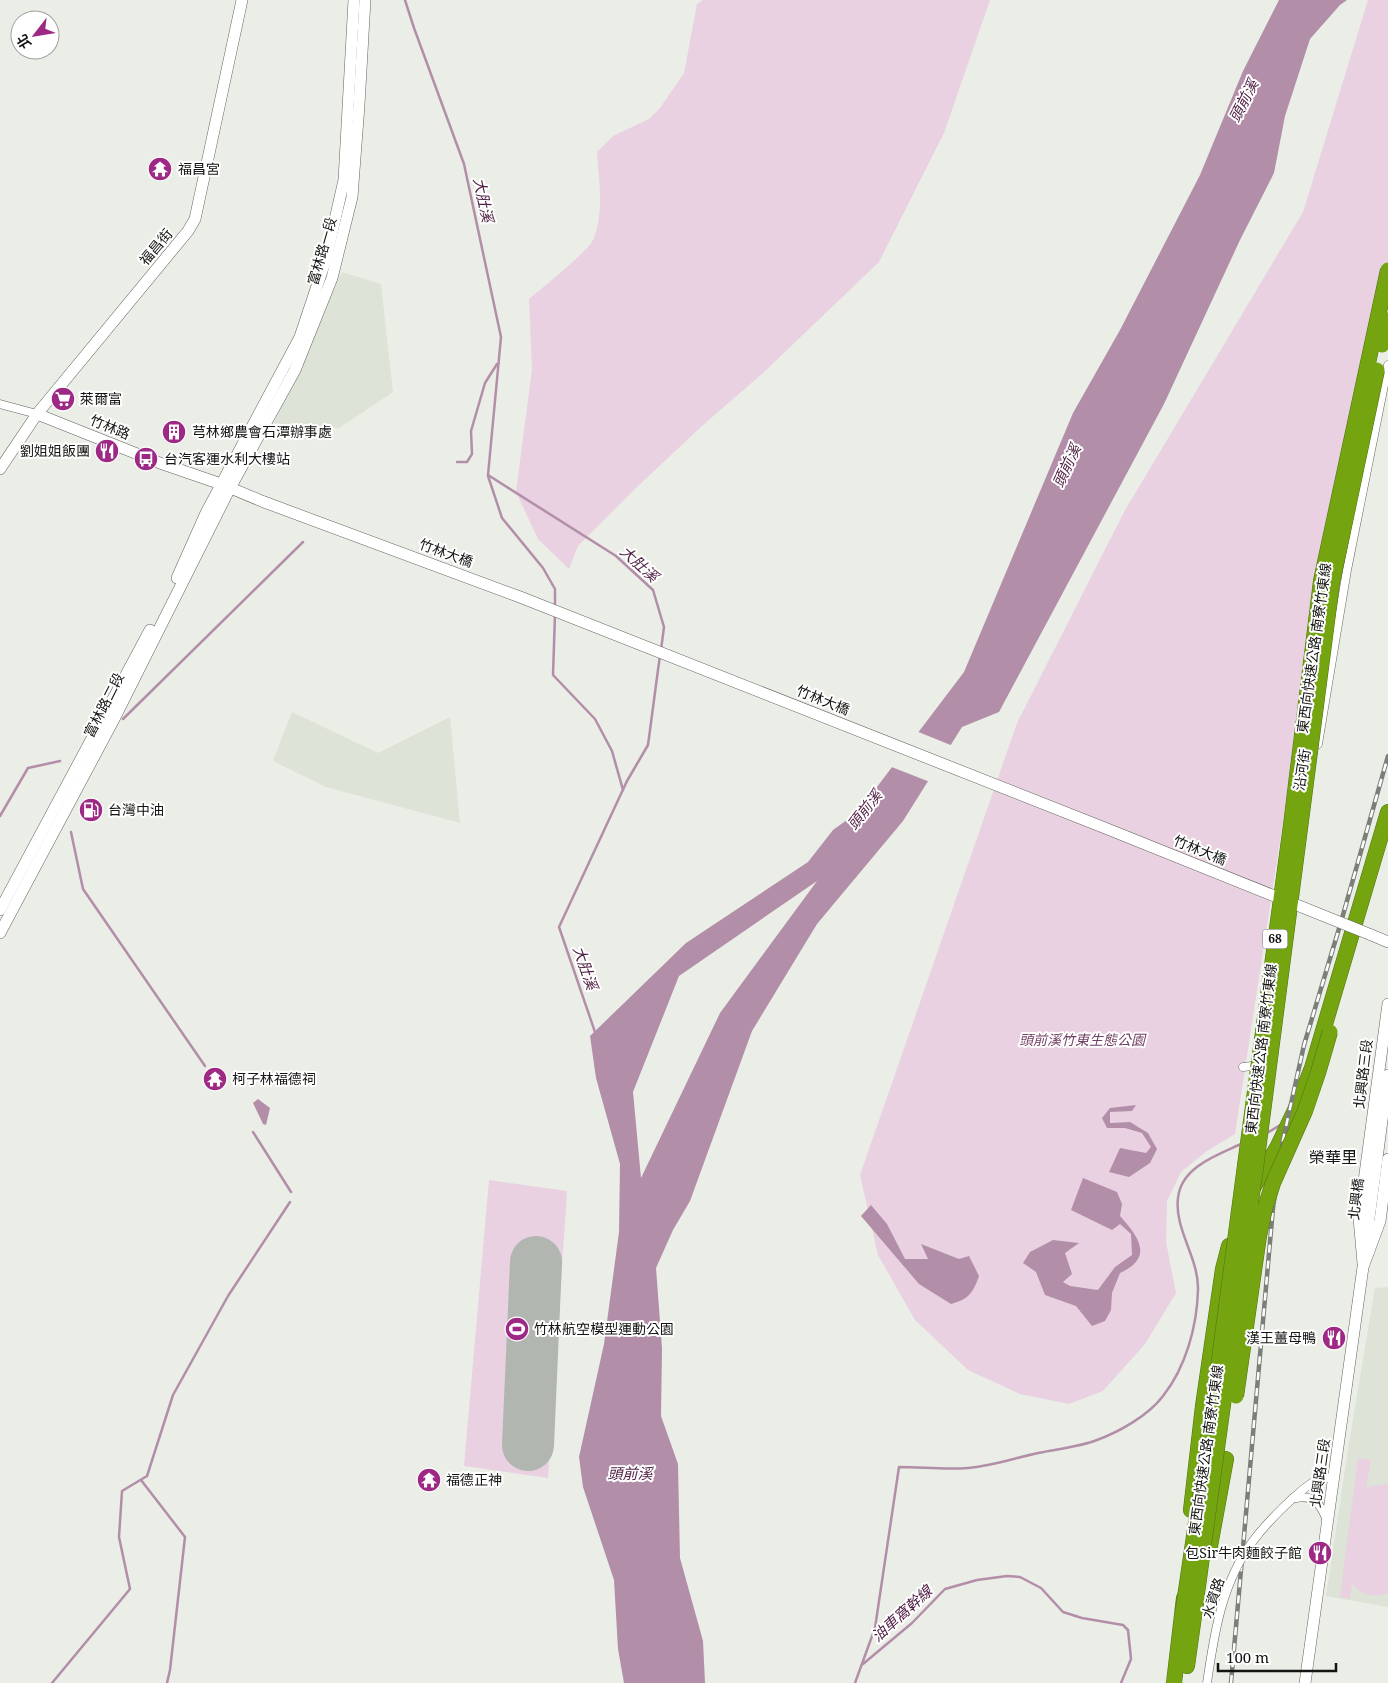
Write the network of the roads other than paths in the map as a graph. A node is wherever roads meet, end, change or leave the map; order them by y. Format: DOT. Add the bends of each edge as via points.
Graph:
graph roads {
  1 [pos="242,0"];
  2 [pos="354,0"];
  3 [pos="365,0"];
  4 [pos="1388,270"];
  5 [pos="1388,320"];
  6 [pos="1388,365"];
  7 [pos="0,404"];
  8 [pos="37,414"];
  9 [pos="0,469"];
  10 [pos="226,486"];
  11 [pos="264,502"];
  12 [pos="76,778"];
  13 [pos="1388,812"];
  14 [pos="1388,835"];
  15 [pos="1365,904"];
  16 [pos="0,910"];
  17 [pos="0,933"];
  18 [pos="1388,942"];
  19 [pos="1388,1004"];
  20 [pos="1243,1067"];
  21 [pos="1384,1067"];
  22 [pos="1388,1075"];
  23 [pos="1388,1159"];
  24 [pos="1363,1267"];
  25 [pos="1334,1478"];
  26 [pos="1292,1499"];
  27 [pos="1328,1524"];
  28 [pos="1188,1613"];
  29 [pos="1174,1683"];
  30 [pos="1184,1683"];
  31 [pos="1207,1683"];
  32 [pos="1305,1683"];
  1 -- 8 [label="main road, 福昌街" via="195,219"];
  2 -- 10 [label="main road, 富林路一段" via="344,180 326,259 300,337"];
  3 -- 10 [label="main road, 富林路一段" via="352,197 332,278 295,370"];
  4 -- 28 [label="highway, 東西向快速公路 南寮竹東線 / 68, bridge" via="1321,581"];
  5 -- 28 [label="highway, 東西向快速公路 南寮竹東線 / 68, bridge" via="1332,583 1244,1255"];
  6 -- 20 [label="street, 沿河街" via="1328,682 1311,790 1278,1056 1262,1065"];
  7 -- 8 [label="street, 竹林路"];
  8 -- 9 [label="main road, 福昌街"];
  8 -- 10 [label="main road, 竹林路"];
  10 -- 11 [label="main road, 竹林路"];
  10 -- 12 [label="main road, 富林路二段" via="206,513"];
  11 -- 18 [label="main road, 竹林大橋, bridge" via="539,604"];
  12 -- 16 [label="main road, 富林路二段"];
  12 -- 17 [label="main road, 富林路二段"];
  13 -- 15 [label="highway"];
  14 -- 15 [label="highway"];
  15 -- 28 [label="highway, bridge" via="1318,1073 1265,1208 1215,1520"];
  15 -- 28 [label="highway, bridge" via="1302,1092 1278,1146 1244,1205 1223,1269 1188,1539"];
  19 -- 21 [label="main road, 北興路三段"];
  21 -- 24 [label="main road, 北興路三段" via="1359,1218"];
  22 -- 24 [label="main road, 北興橋"];
  23 -- 24 [label="main road, 北興路三段" via="1380,1221"];
  24 -- 25 [label="main road, 北興路三段"];
  25 -- 26 [label="street, 水資路" via="1319,1479"];
  25 -- 27 [label="main road, 北興路三段"];
  26 -- 27 [label="street" via="1305,1496 1313,1500"];
  26 -- 31 [label="street, 水資路, bridge" via="1252,1542 1232,1578 1212,1646"];
  27 -- 32 [label="main road, 北興路三段"];
  28 -- 29 [label="highway, 東西向快速公路 南寮竹東線 / 68"];
  28 -- 30 [label="highway, 東西向快速公路 南寮竹東線 / 68"];
}
